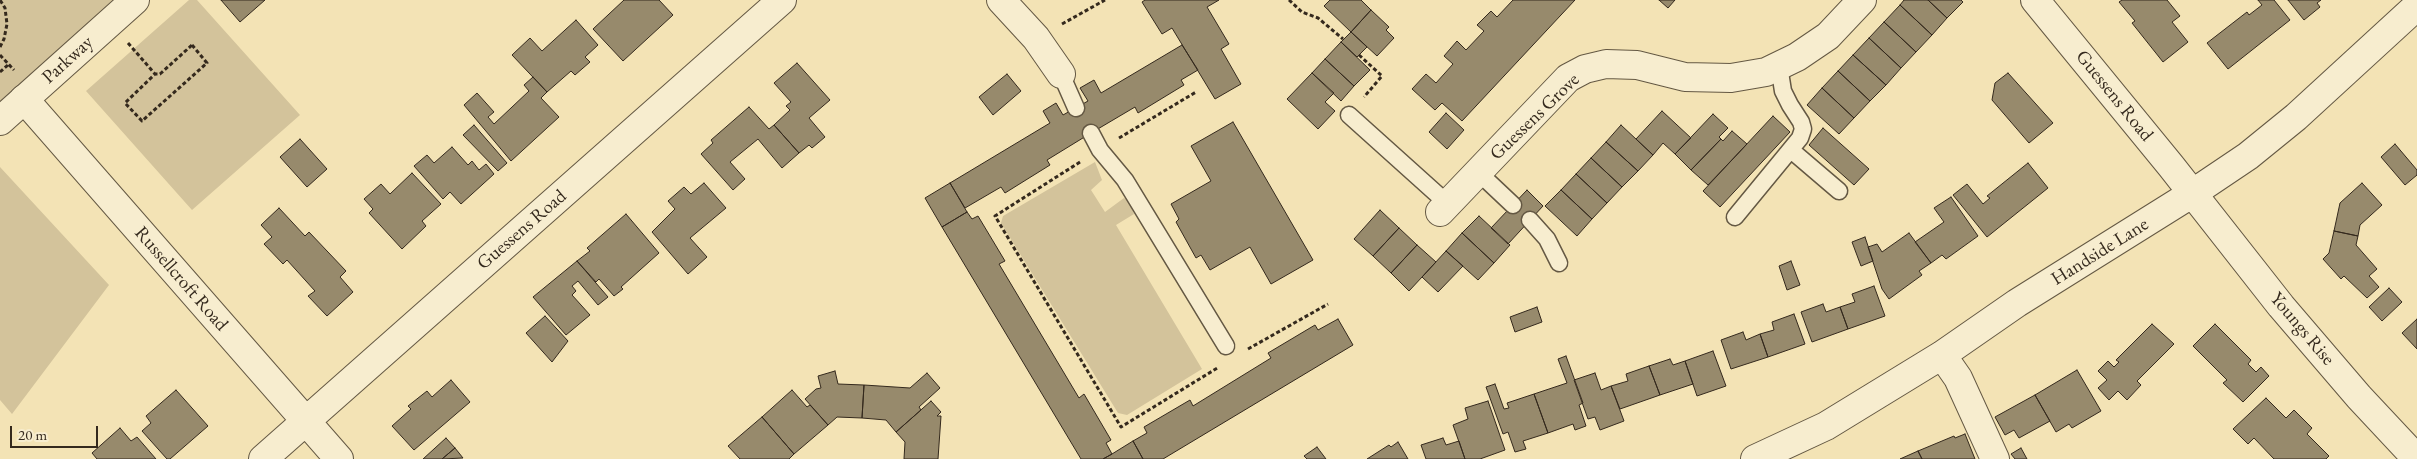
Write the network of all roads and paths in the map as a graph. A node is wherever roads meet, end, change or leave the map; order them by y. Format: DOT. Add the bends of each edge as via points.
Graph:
graph roads {
  1 [pos="0,0"];
  2 [pos="135,0"];
  3 [pos="782,0"];
  4 [pos="1000,0"];
  5 [pos="1105,0"];
  6 [pos="1289,0"];
  7 [pos="1862,0"];
  8 [pos="2035,0"];
  9 [pos="2417,6"];
  10 [pos="1036,38"];
  11 [pos="1343,40"];
  12 [pos="0,47"];
  13 [pos="1359,55"];
  14 [pos="9,64"];
  15 [pos="1778,66"];
  16 [pos="0,72"];
  17 [pos="155,74"];
  18 [pos="1060,74"];
  19 [pos="1196,92"];
  20 [pos="24,99"];
  21 [pos="1076,108"];
  22 [pos="1349,115"];
  23 [pos="0,121"];
  24 [pos="1091,133"];
  25 [pos="1100,150"];
  26 [pos="1790,150"];
  27 [pos="1478,172"];
  28 [pos="1839,191"];
  29 [pos="2193,193"];
  30 [pos="1513,205"];
  31 [pos="1444,208"];
  32 [pos="1735,217"];
  33 [pos="1530,220"];
  34 [pos="1559,263"];
  35 [pos="1328,304"];
  36 [pos="1226,346"];
  37 [pos="1242,353"];
  38 [pos="1942,355"];
  39 [pos="1225,363"];
  40 [pos="306,421"];
  41 [pos="262,459"];
  42 [pos="339,459"];
  43 [pos="1755,459"];
  44 [pos="1995,459"];
  45 [pos="2417,459"];
  1 -- 12 [label="path" via="5,8 7,24"];
  2 -- 20 [label="street, Parkway"];
  3 -- 40 [label="street, Guessens Road"];
  4 -- 10 [label="street"];
  5 -- 10 [label="path"];
  6 -- 11 [label="path" via="1302,12 1318,18"];
  7 -- 15 [label="street, Guessens Grove" via="1828,36"];
  8 -- 29 [label="street, Guessens Road"];
  9 -- 29 [label="street, Handside Lane" via="2296,117 2248,156"];
  10 -- 18 [label="street"];
  13 -- 22 [label="path" via="1382,76"];
  14 -- 16 [label="path"];
  15 -- 26 [label="lane" via="1784,91 1803,128 1800,138"];
  15 -- 27 [label="street, Guessens Grove" via="1766,72 1732,78 1684,77 1637,65 1606,64 1585,69 1568,78"];
  17 -- 17 [label="path" via="125,103 142,121 207,63 192,45 160,74"];
  18 -- 21 [label="lane"];
  19 -- 25 [label="path"];
  20 -- 23 [label="street, Parkway"];
  20 -- 40 [label="street, Russellcroft Road"];
  22 -- 31 [label="lane"];
  24 -- 25 [label="lane"];
  25 -- 36 [label="lane" via="1126,180"];
  25 -- 39 [label="path" via="996,216 1121,427"];
  26 -- 28 [label="lane"];
  26 -- 32 [label="lane"];
  27 -- 30 [label="lane"];
  27 -- 31 [label="street, Guessens Grove"];
  29 -- 38 [label="street, Handside Lane" via="2017,303"];
  29 -- 45 [label="street, Youngs Rise" via="2288,313"];
  33 -- 34 [label="lane" via="1547,239"];
  35 -- 37 [label="path"];
  38 -- 43 [label="street, Handside Lane" via="1826,426"];
  38 -- 44 [label="street" via="1958,378"];
  40 -- 41 [label="street, Guessens Road"];
  40 -- 42 [label="street, Russellcroft Road"];
}
